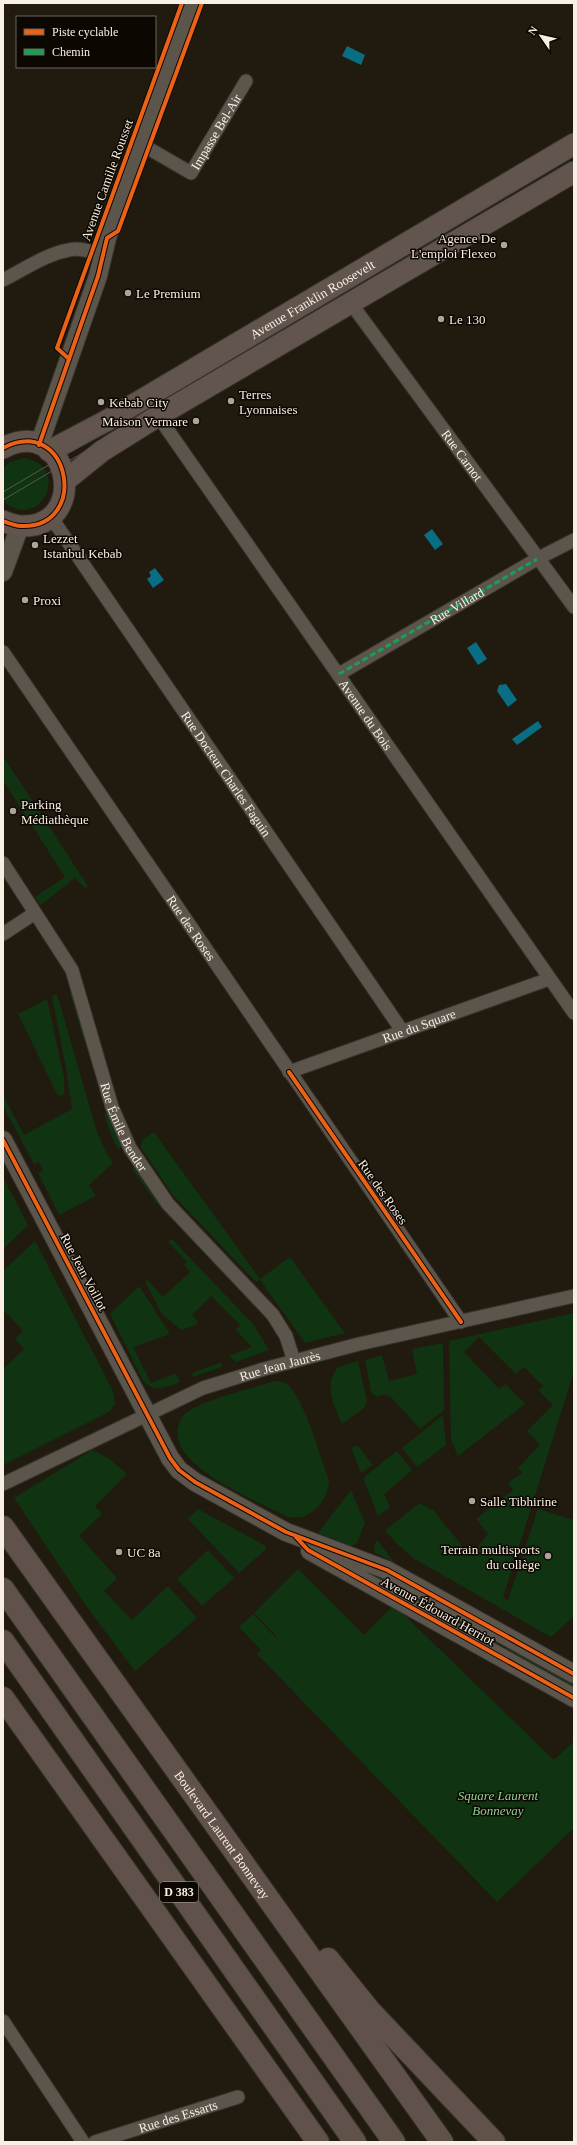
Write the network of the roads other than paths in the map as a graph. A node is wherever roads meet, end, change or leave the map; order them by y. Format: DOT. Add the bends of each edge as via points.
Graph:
graph roads {
  1 [pos="193,3"];
  2 [pos="246,81"];
  3 [pos="141,144"];
  4 [pos="574,144"];
  5 [pos="574,172"];
  6 [pos="103,254"];
  7 [pos="3,280"];
  8 [pos="350,302"];
  9 [pos="158,416"];
  10 [pos="3,448"];
  11 [pos="44,448"];
  12 [pos="66,480"];
  13 [pos="50,517"];
  14 [pos="11,524"];
  15 [pos="574,540"];
  16 [pos="537,559"];
  17 [pos="4,562"];
  18 [pos="574,607"];
  19 [pos="3,652"];
  20 [pos="339,674"];
  21 [pos="3,863"];
  22 [pos="35,913"];
  23 [pos="3,934"];
  24 [pos="550,979"];
  25 [pos="574,1013"];
  26 [pos="403,1032"];
  27 [pos="289,1072"];
  28 [pos="3,1140"];
  29 [pos="574,1296"];
  30 [pos="460,1322"];
  31 [pos="294,1361"];
  32 [pos="147,1414"];
  33 [pos="3,1484"];
  34 [pos="3,1527"];
  35 [pos="296,1537"];
  36 [pos="3,1589"];
  37 [pos="3,1642"];
  38 [pos="574,1674"];
  39 [pos="3,1698"];
  40 [pos="574,1698"];
  41 [pos="257,1882"];
  42 [pos="3,2021"];
  43 [pos="238,2096"];
  44 [pos="300,2118"];
  45 [pos="132,2137"];
  46 [pos="82,2142"];
  47 [pos="96,2142"];
  48 [pos="311,2142"];
  49 [pos="317,2142"];
  50 [pos="355,2142"];
  51 [pos="394,2142"];
  52 [pos="442,2142"];
  53 [pos="494,2142"];
  1 -- 3 [label="street, Avenue Camille Rousset"];
  2 -- 3 [label="street, Impasse Bel-Air" via="191,173"];
  3 -- 6 [label="street, Avenue Camille Rousset"];
  4 -- 11 [label="main road, Avenue Franklin Roosevelt" via="106,421"];
  5 -- 8 [label="main road, Avenue Franklin Roosevelt"];
  6 -- 7 [label="street" via="69,250 44,259"];
  6 -- 11 [label="street, Avenue Camille Rousset"];
  8 -- 9 [label="main road, Avenue Franklin Roosevelt"];
  8 -- 16 [label="street, Rue Carnot"];
  9 -- 12 [label="main road, Avenue Franklin Roosevelt" via="102,452"];
  9 -- 20 [label="street, Avenue du Bois"];
  10 -- 11 [label="main road" via="25,442"];
  11 -- 12 [label="main road" via="62,466"];
  12 -- 13 [label="main road" via="63,500"];
  13 -- 14 [label="main road" via="36,524"];
  13 -- 26 [label="street, Rue Docteur Charles Faguin"];
  14 -- 17 [label="street"];
  15 -- 16 [label="street, Rue Villard"];
  16 -- 18 [label="street, Rue Carnot"];
  16 -- 20 [label="street, Rue Villard"];
  19 -- 27 [label="street, Rue des Roses"];
  20 -- 24 [label="street, Avenue du Bois"];
  21 -- 22 [label="street, Rue Émile Bender"];
  22 -- 23 [label="street"];
  22 -- 31 [label="street, Rue Émile Bender" via="72,970 112,1107 130,1148 168,1204 273,1315 286,1336"];
  24 -- 25 [label="street, Avenue du Bois"];
  24 -- 26 [label="street, Rue du Square"];
  26 -- 27 [label="street, Rue du Square"];
  27 -- 30 [label="street, Rue des Roses"];
  28 -- 32 [label="street, Rue Jean Voillot"];
  29 -- 30 [label="street, Rue Jean Jaurès"];
  30 -- 31 [label="street, Rue Jean Jaurès"];
  31 -- 32 [label="street, Rue Jean Jaurès" via="203,1388"];
  32 -- 33 [label="street, Rue Jean Jaurès"];
  32 -- 35 [label="street, Avenue Édouard Herriot" via="179,1470 195,1482"];
  34 -- 41 [label="highway, Boulevard Laurent Bonnevay"];
  35 -- 38 [label="street, Avenue Édouard Herriot" via="387,1570"];
  35 -- 40 [label="street, Avenue Édouard Herriot" via="308,1550"];
  36 -- 51 [label="highway"];
  37 -- 50 [label="highway, D 383"];
  39 -- 44 [label="highway"];
  41 -- 52 [label="highway, Boulevard Laurent Bonnevay"];
  41 -- 53 [label="highway" via="310,1938 369,2010"];
  42 -- 46 [label="street"];
  43 -- 45 [label="street, Rue des Essarts"];
  44 -- 48 [label="highway"];
  44 -- 49 [label="highway"];
  45 -- 47 [label="street, Rue des Essarts"];
}
